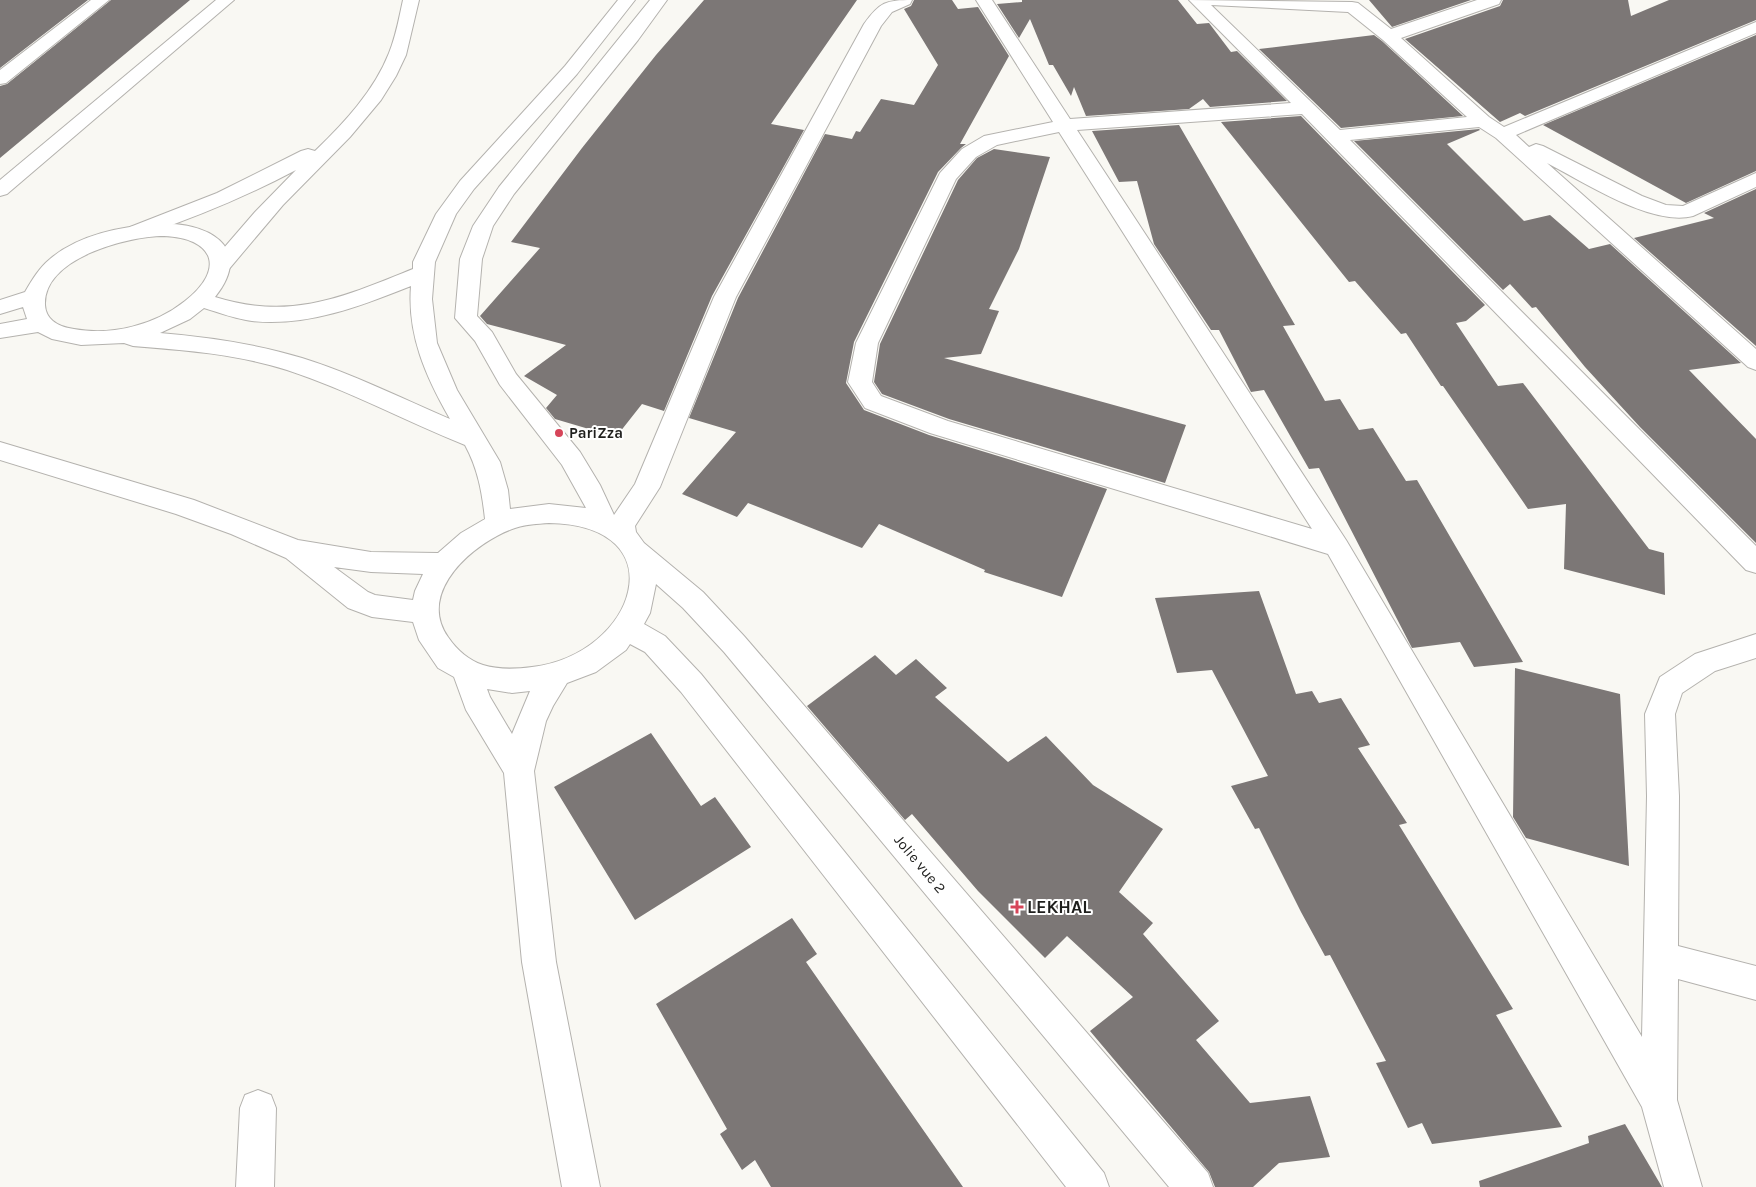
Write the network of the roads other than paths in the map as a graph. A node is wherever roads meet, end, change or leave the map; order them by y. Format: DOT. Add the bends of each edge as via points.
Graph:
graph roads {
  1 [pos="101,0"];
  2 [pos="226,0"];
  3 [pos="411,0"];
  4 [pos="627,0"];
  5 [pos="659,0"];
  6 [pos="904,0"];
  7 [pos="984,0"];
  8 [pos="1197,0"];
  9 [pos="1213,0"];
  10 [pos="1493,0"];
  11 [pos="1354,4"];
  12 [pos="1756,27"];
  13 [pos="1389,36"];
  14 [pos="0,79"];
  15 [pos="1307,108"];
  16 [pos="1482,121"];
  17 [pos="1065,125"];
  18 [pos="1503,134"];
  19 [pos="1335,136"];
  20 [pos="337,138"];
  21 [pos="1756,179"];
  22 [pos="0,190"];
  23 [pos="137,232"];
  24 [pos="221,264"];
  25 [pos="423,273"];
  26 [pos="34,296"];
  27 [pos="201,300"];
  28 [pos="0,307"];
  29 [pos="42,324"];
  30 [pos="0,332"];
  31 [pos="111,338"];
  32 [pos="1756,362"];
  33 [pos="473,439"];
  34 [pos="0,451"];
  35 [pos="499,523"];
  36 [pos="621,537"];
  37 [pos="1337,547"];
  38 [pos="294,550"];
  39 [pos="1756,563"];
  40 [pos="444,564"];
  41 [pos="426,613"];
  42 [pos="628,629"];
  43 [pos="1756,646"];
  44 [pos="467,671"];
  45 [pos="556,676"];
  46 [pos="520,771"];
  47 [pos="1660,958"];
  48 [pos="1756,983"];
  49 [pos="1658,1100"];
  50 [pos="258,1108"];
  51 [pos="255,1187"];
  52 [pos="581,1187"];
  53 [pos="1090,1187"];
  54 [pos="1194,1187"];
  55 [pos="1683,1187"];
  1 -- 14 [label="main road"];
  2 -- 22 [label="main road"];
  3 -- 20 [label="main road" via="405,33 383,82"];
  4 -- 25 [label="main road" via="446,214 424,262"];
  5 -- 36 [label="main road" via="506,191 482,226 471,259 466,318 481,333 502,372 584,478"];
  6 -- 36 [label="main road" via="886,8 873,24 725,297 647,487 622,525"];
  7 -- 17 [label="main road"];
  8 -- 15 [label="main road"];
  9 -- 11 [label="main road"];
  10 -- 13 [label="main road"];
  11 -- 13 [label="main road"];
  12 -- 18 [label="main road"];
  13 -- 16 [label="main road"];
  15 -- 17 [label="main road"];
  15 -- 19 [label="main road"];
  16 -- 18 [label="main road"];
  16 -- 19 [label="main road"];
  17 -- 37 [label="main road"];
  17 -- 37 [label="main road" via="991,140 969,153 947,177 867,343 860,382 873,402 940,428"];
  18 -- 21 [label="main road" via="1663,211 1686,212"];
  18 -- 32 [label="main road"];
  19 -- 39 [label="main road"];
  20 -- 23 [label="main road" via="260,182"];
  20 -- 24 [label="main road" via="275,201"];
  23 -- 24 [label="main road" via="179,231 196,235 210,242 218,252"];
  23 -- 26 [label="main road" via="97,242 62,261 49,272"];
  24 -- 27 [label="main road" via="216,282"];
  25 -- 27 [label="main road" via="344,304 296,314 250,314"];
  25 -- 33 [label="main road" via="421,299 426,343 445,390"];
  26 -- 28 [label="main road"];
  26 -- 29 [label="main road" via="36,316"];
  27 -- 31 [label="main road" via="183,314 161,324"];
  29 -- 30 [label="main road"];
  29 -- 31 [label="main road" via="71,337"];
  31 -- 33 [label="main road" via="208,345 294,364"];
  33 -- 35 [label="main road" via="492,476"];
  34 -- 38 [label="main road" via="185,507"];
  35 -- 36 [label="main road" via="526,515 582,515"];
  35 -- 40 [label="main road" via="458,548"];
  36 -- 42 [label="main road" via="644,575 641,602"];
  36 -- 54 [label="main road, Jolie vue 2" via="692,600 734,644"];
  37 -- 49 [label="main road"];
  38 -- 40 [label="main road" via="371,562"];
  38 -- 41 [label="main road" via="358,600 372,606"];
  40 -- 41 [label="main road" via="433,579"];
  41 -- 44 [label="main road" via="428,630 436,646"];
  42 -- 45 [label="main road" via="609,649 584,665"];
  42 -- 53 [label="main road" via="655,644 691,683"];
  43 -- 47 [label="main road" via="1705,662 1670,686 1660,714 1663,796"];
  44 -- 45 [label="main road" via="494,680 524,681"];
  44 -- 46 [label="main road" via="476,701"];
  45 -- 46 [label="main road" via="532,719"];
  46 -- 52 [label="main road" via="539,962"];
  47 -- 48 [label="main road"];
  47 -- 49 [label="main road"];
  49 -- 55 [label="main road"];
  50 -- 51 [label="main road"];
}
